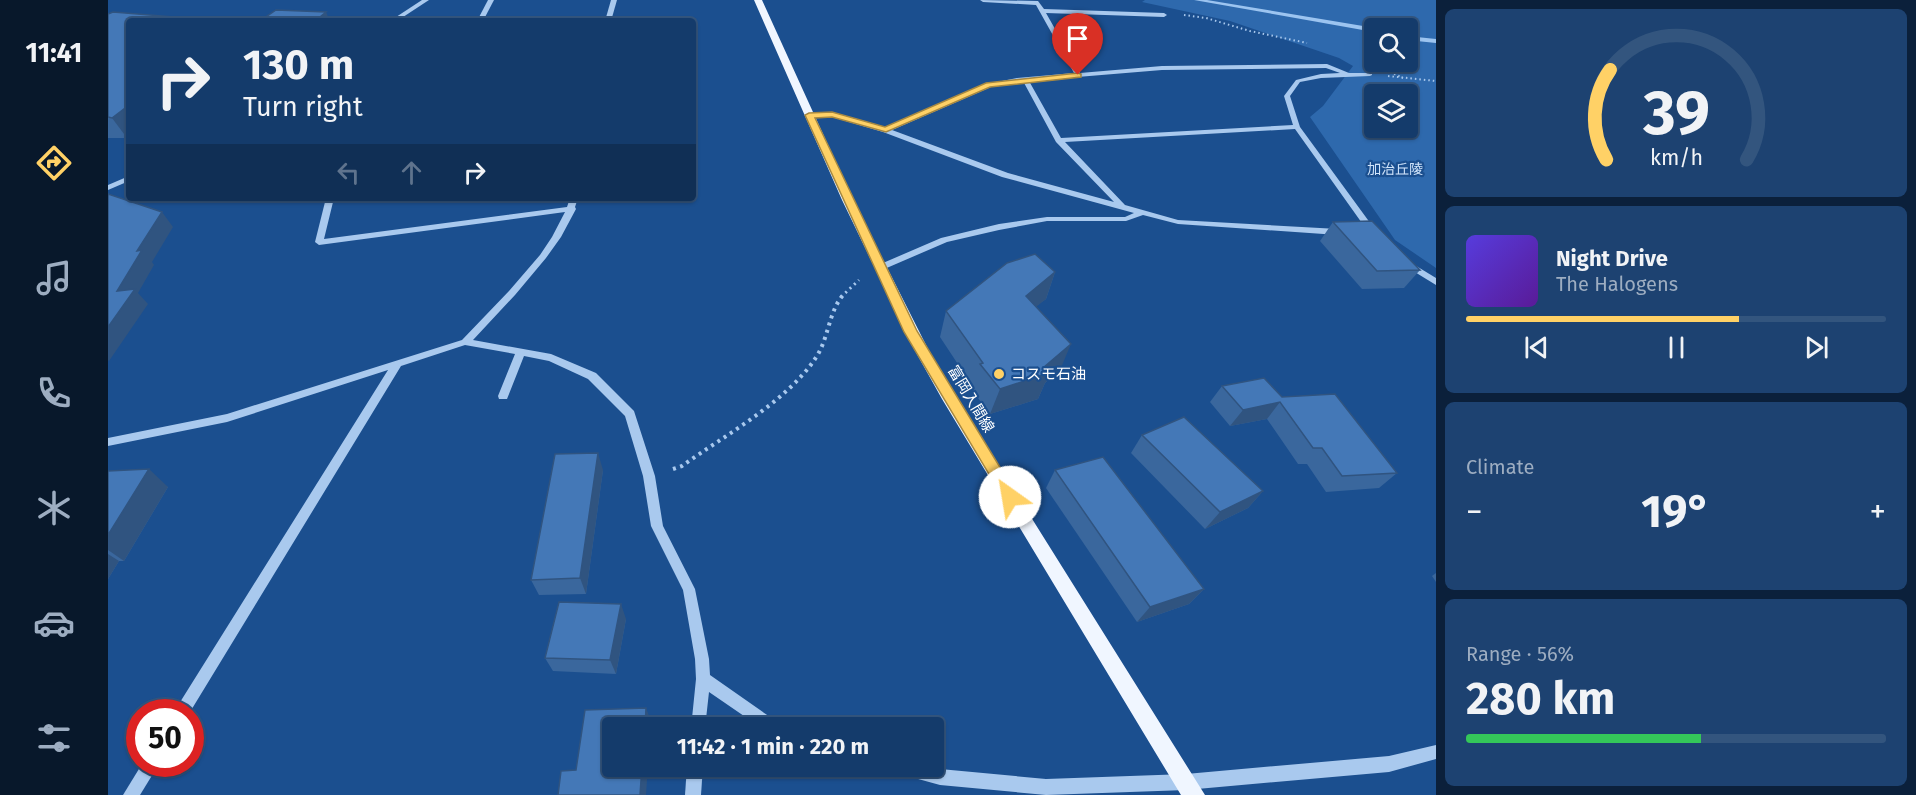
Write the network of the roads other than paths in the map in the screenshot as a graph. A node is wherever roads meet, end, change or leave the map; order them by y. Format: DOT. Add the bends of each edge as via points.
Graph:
graph roads {
  1 [pos="426,0"];
  2 [pos="491,0"];
  3 [pos="614,0"];
  4 [pos="758,0"];
  5 [pos="983,0"];
  6 [pos="1042,11"];
  7 [pos="1164,15"];
  8 [pos="398,18"];
  9 [pos="482,18"];
  10 [pos="609,18"];
  11 [pos="1347,74"];
  12 [pos="1370,74"];
  13 [pos="1078,75"];
  14 [pos="1025,80"];
  15 [pos="809,115"];
  16 [pos="1297,127"];
  17 [pos="886,130"];
  18 [pos="1059,140"];
  19 [pos="126,179"];
  20 [pos="108,188"];
  21 [pos="329,201"];
  22 [pos="573,201"];
  23 [pos="1121,206"];
  24 [pos="572,209"];
  25 [pos="1140,213"];
  26 [pos="1352,233"];
  27 [pos="1363,234"];
  28 [pos="1403,260"];
  29 [pos="879,268"];
  30 [pos="1436,282"];
  31 [pos="465,342"];
  32 [pos="521,352"];
  33 [pos="397,364"];
  34 [pos="503,396"];
  35 [pos="108,442"];
  36 [pos="703,678"];
  37 [pos="190,699"];
  38 [pos="699,717"];
  39 [pos="758,717"];
  40 [pos="1436,752"];
  41 [pos="143,777"];
  42 [pos="694,777"];
  43 [pos="940,777"];
  44 [pos="1190,788"];
  45 [pos="132,795"];
  46 [pos="693,795"];
  1 -- 8 [label="street"];
  2 -- 9 [label="street"];
  3 -- 10 [label="street"];
  4 -- 15 [label="main road, 富岡入間線"];
  5 -- 6 [label="street" via="1038,3"];
  6 -- 7 [label="street"];
  6 -- 13 [label="street"];
  11 -- 12 [label="street"];
  11 -- 13 [label="street" via="1327,66"];
  11 -- 16 [label="street" via="1298,81 1287,96"];
  13 -- 14 [label="street"];
  14 -- 17 [label="street" via="989,85"];
  14 -- 18 [label="street"];
  15 -- 17 [label="street" via="832,115"];
  15 -- 29 [label="main road, 富岡入間線"];
  16 -- 18 [label="street"];
  16 -- 27 [label="street" via="1378,237"];
  17 -- 23 [label="street" via="1005,175"];
  18 -- 23 [label="street"];
  19 -- 20 [label="street"];
  21 -- 24 [label="street" via="319,242"];
  22 -- 24 [label="street"];
  23 -- 25 [label="street"];
  24 -- 31 [label="street" via="544,257"];
  25 -- 26 [label="street" via="1178,222"];
  25 -- 29 [label="street" via="1126,219 1047,219 999,227 944,240"];
  28 -- 30 [label="street"];
  29 -- 44 [label="main road, 富岡入間線" via="947,395"];
  31 -- 32 [label="street"];
  31 -- 33 [label="street"];
  32 -- 34 [label="street"];
  32 -- 36 [label="street" via="551,358 592,376 630,414 649,476 657,526 689,589"];
  33 -- 35 [label="street" via="226,418"];
  33 -- 37 [label="street"];
  36 -- 38 [label="street"];
  36 -- 39 [label="street"];
  40 -- 44 [label="street" via="1389,764"];
  41 -- 45 [label="street"];
  42 -- 46 [label="street"];
  43 -- 44 [label="street" via="1046,787"];
}
